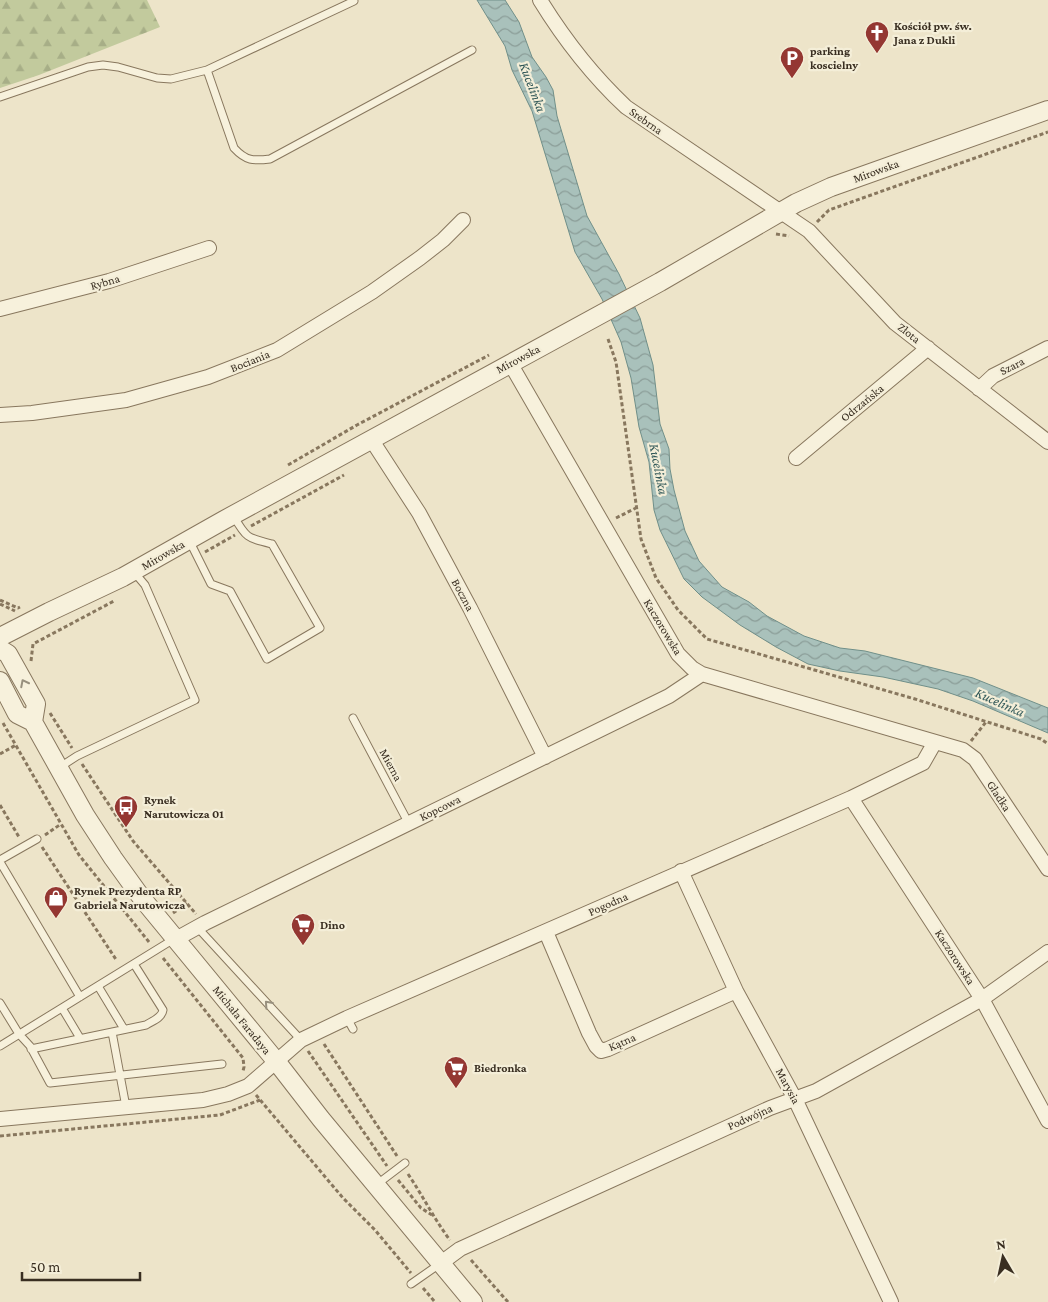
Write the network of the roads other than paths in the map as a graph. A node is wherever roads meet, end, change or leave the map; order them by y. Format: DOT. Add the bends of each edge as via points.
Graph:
graph roads {
  1 [pos="354,0"];
  2 [pos="540,0"];
  3 [pos="472,50"];
  4 [pos="207,70"];
  5 [pos="0,97"];
  6 [pos="1048,110"];
  7 [pos="782,211"];
  8 [pos="463,220"];
  9 [pos="209,248"];
  10 [pos="0,309"];
  11 [pos="928,348"];
  12 [pos="1048,348"];
  13 [pos="510,363"];
  14 [pos="979,389"];
  15 [pos="0,415"];
  16 [pos="371,439"];
  17 [pos="1048,442"];
  18 [pos="796,458"];
  19 [pos="233,515"];
  20 [pos="189,540"];
  21 [pos="134,572"];
  22 [pos="0,637"];
  23 [pos="0,648"];
  24 [pos="702,674"];
  25 [pos="0,681"];
  26 [pos="353,718"];
  27 [pos="33,722"];
  28 [pos="935,742"];
  29 [pos="545,757"];
  30 [pos="58,768"];
  31 [pos="851,798"];
  32 [pos="409,824"];
  33 [pos="37,839"];
  34 [pos="0,861"];
  35 [pos="1048,869"];
  36 [pos="681,871"];
  37 [pos="197,927"];
  38 [pos="546,932"];
  39 [pos="176,939"];
  40 [pos="1048,952"];
  41 [pos="134,964"];
  42 [pos="98,986"];
  43 [pos="736,991"];
  44 [pos="80,997"];
  45 [pos="982,999"];
  46 [pos="0,1004"];
  47 [pos="62,1008"];
  48 [pos="124,1029"];
  49 [pos="112,1032"];
  50 [pos="19,1034"];
  51 [pos="80,1038"];
  52 [pos="301,1040"];
  53 [pos="0,1046"];
  54 [pos="31,1049"];
  55 [pos="276,1061"];
  56 [pos="222,1064"];
  57 [pos="121,1076"];
  58 [pos="795,1100"];
  59 [pos="126,1107"];
  60 [pos="0,1119"];
  61 [pos="1048,1121"];
  62 [pos="406,1163"];
  63 [pos="376,1185"];
  64 [pos="441,1263"];
  65 [pos="414,1282"];
  66 [pos="473,1302"];
  67 [pos="891,1302"];
  1 -- 4 [label="lane"];
  2 -- 7 [label="street, Srebrna" via="606,89 626,107"];
  3 -- 4 [label="lane" via="270,160 242,157 234,148"];
  4 -- 5 [label="lane" via="171,79 118,67 88,67"];
  6 -- 7 [label="street, Mirowska" via="831,187"];
  7 -- 11 [label="street, Złota" via="809,231 896,323"];
  7 -- 13 [label="street, Mirowska"];
  8 -- 15 [label="street, Bociania" via="443,240 388,281 277,350 208,377 126,400"];
  9 -- 10 [label="street, Rybna" via="109,282"];
  11 -- 14 [label="street, Złota"];
  11 -- 18 [label="street, Odrzańska"];
  12 -- 14 [label="street, Szara" via="993,376"];
  13 -- 16 [label="street, Mirowska"];
  13 -- 24 [label="street, Kaczorowska" via="678,654"];
  14 -- 17 [label="street, Złota"];
  16 -- 19 [label="street, Mirowska"];
  16 -- 29 [label="street, Boczna" via="419,513"];
  19 -- 20 [label="street, Mirowska"];
  19 -- 20 [label="lane" via="250,538 272,544 320,628 267,658 230,591 211,584"];
  20 -- 21 [label="street, Mirowska"];
  21 -- 22 [label="street, Mirowska"];
  21 -- 30 [label="lane" via="145,585 196,700"];
  27 -- 23 [label="street, Michała Faradaya, one-way" via="36,704 8,654"];
  24 -- 28 [label="street, Kaczorowska"];
  24 -- 29 [label="street, Kopcowa" via="669,696"];
  25 -- 27 [label="street, Michała Faradaya" via="17,714"];
  26 -- 32 [label="lane, Mierna"];
  27 -- 30 [label="street, Michała Faradaya"];
  28 -- 31 [label="street, Pogodna" via="923,763"];
  28 -- 35 [label="street, Gładka" via="963,750 976,759"];
  29 -- 32 [label="street, Kopcowa"];
  30 -- 39 [label="street, Michała Faradaya" via="113,858"];
  31 -- 36 [label="street, Pogodna"];
  31 -- 45 [label="street, Kaczorowska"];
  32 -- 37 [label="street, Kopcowa"];
  33 -- 34 [label="lane"];
  34 -- 44 [label="lane"];
  36 -- 38 [label="street, Pogodna"];
  36 -- 43 [label="street, Marysia"];
  37 -- 39 [label="street, Kopcowa"];
  52 -- 37 [label="lane, one-way"];
  38 -- 43 [label="street, Kątna" via="589,1033 601,1051"];
  38 -- 52 [label="street, Pogodna" via="350,1023"];
  39 -- 41 [label="lane"];
  39 -- 55 [label="street, Michała Faradaya"];
  40 -- 45 [label="street, Podwójna"];
  41 -- 42 [label="lane"];
  41 -- 48 [label="lane" via="163,1010 146,1025"];
  42 -- 44 [label="lane"];
  42 -- 48 [label="lane"];
  43 -- 58 [label="street, Marysia"];
  44 -- 47 [label="lane"];
  45 -- 58 [label="street, Podwójna"];
  45 -- 61 [label="street, Kaczorowska"];
  46 -- 50 [label="lane"];
  47 -- 50 [label="lane"];
  47 -- 51 [label="lane"];
  48 -- 49 [label="lane"];
  49 -- 51 [label="lane"];
  49 -- 57 [label="lane"];
  50 -- 53 [label="lane"];
  50 -- 54 [label="lane"];
  51 -- 54 [label="lane"];
  52 -- 55 [label="street, Pogodna"];
  54 -- 57 [label="lane" via="50,1083"];
  55 -- 59 [label="street" via="248,1086 228,1094 203,1100"];
  55 -- 63 [label="street, Michała Faradaya"];
  56 -- 57 [label="lane"];
  57 -- 59 [label="lane"];
  58 -- 64 [label="street, Podwójna" via="770,1108 460,1249"];
  58 -- 67 [label="street, Marysia"];
  59 -- 60 [label="street"];
  62 -- 63 [label="lane"];
  63 -- 64 [label="street, Michała Faradaya"];
  64 -- 65 [label="lane"];
  64 -- 66 [label="street, Michała Faradaya"];
}
